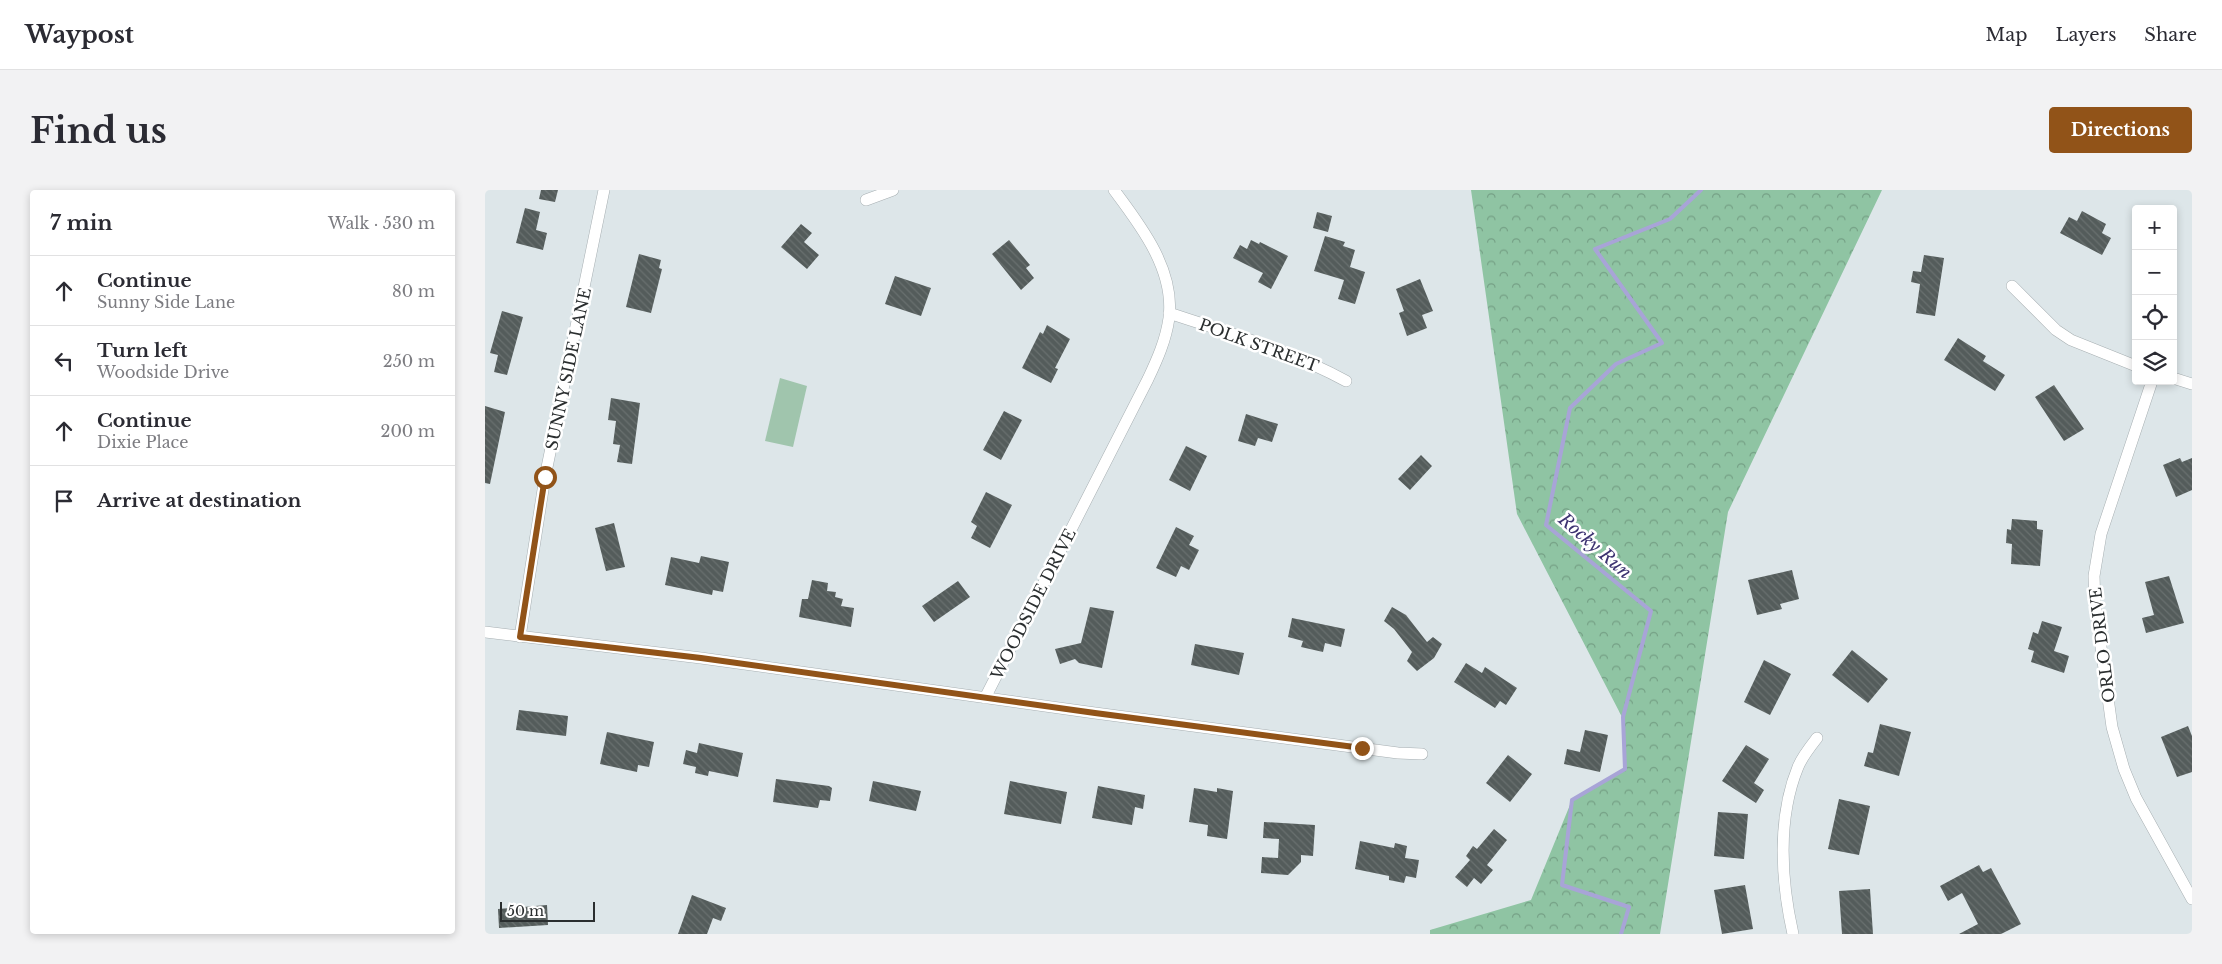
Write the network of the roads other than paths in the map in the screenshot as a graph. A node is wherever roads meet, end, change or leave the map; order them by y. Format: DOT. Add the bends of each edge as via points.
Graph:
graph roads {
  1 [pos="604,190"];
  2 [pos="893,190"];
  3 [pos="1114,190"];
  4 [pos="866,200"];
  5 [pos="2013,286"];
  6 [pos="1169,313"];
  7 [pos="2132,364"];
  8 [pos="2177,379"];
  9 [pos="1347,381"];
  10 [pos="2192,384"];
  11 [pos="2151,385"];
  12 [pos="485,632"];
  13 [pos="520,637"];
  14 [pos="985,698"];
  15 [pos="1817,738"];
  16 [pos="1422,754"];
  17 [pos="2192,899"];
  18 [pos="1793,934"];
  1 -- 13 [label="street, SUNNY SIDE LANE" via="545,477"];
  2 -- 4 [label="street"];
  3 -- 6 [label="street, WOODSIDE DRIVE" via="1149,240 1162,271"];
  5 -- 7 [label="street" via="2056,330 2071,340"];
  6 -- 9 [label="street, POLK STREET" via="1295,356"];
  6 -- 14 [label="street, WOODSIDE DRIVE" via="1165,337 1148,380"];
  8 -- 10 [label="street"];
  11 -- 17 [label="street, ORLO DRIVE" via="2101,534 2094,576 2095,603 2112,726 2124,769 2136,798"];
  12 -- 13 [label="street, WOODSIDE DRIVE"];
  13 -- 14 [label="street, WOODSIDE DRIVE" via="710,659"];
  14 -- 16 [label="street"];
  15 -- 18 [label="street" via="1799,765 1786,817 1784,879"];
}
